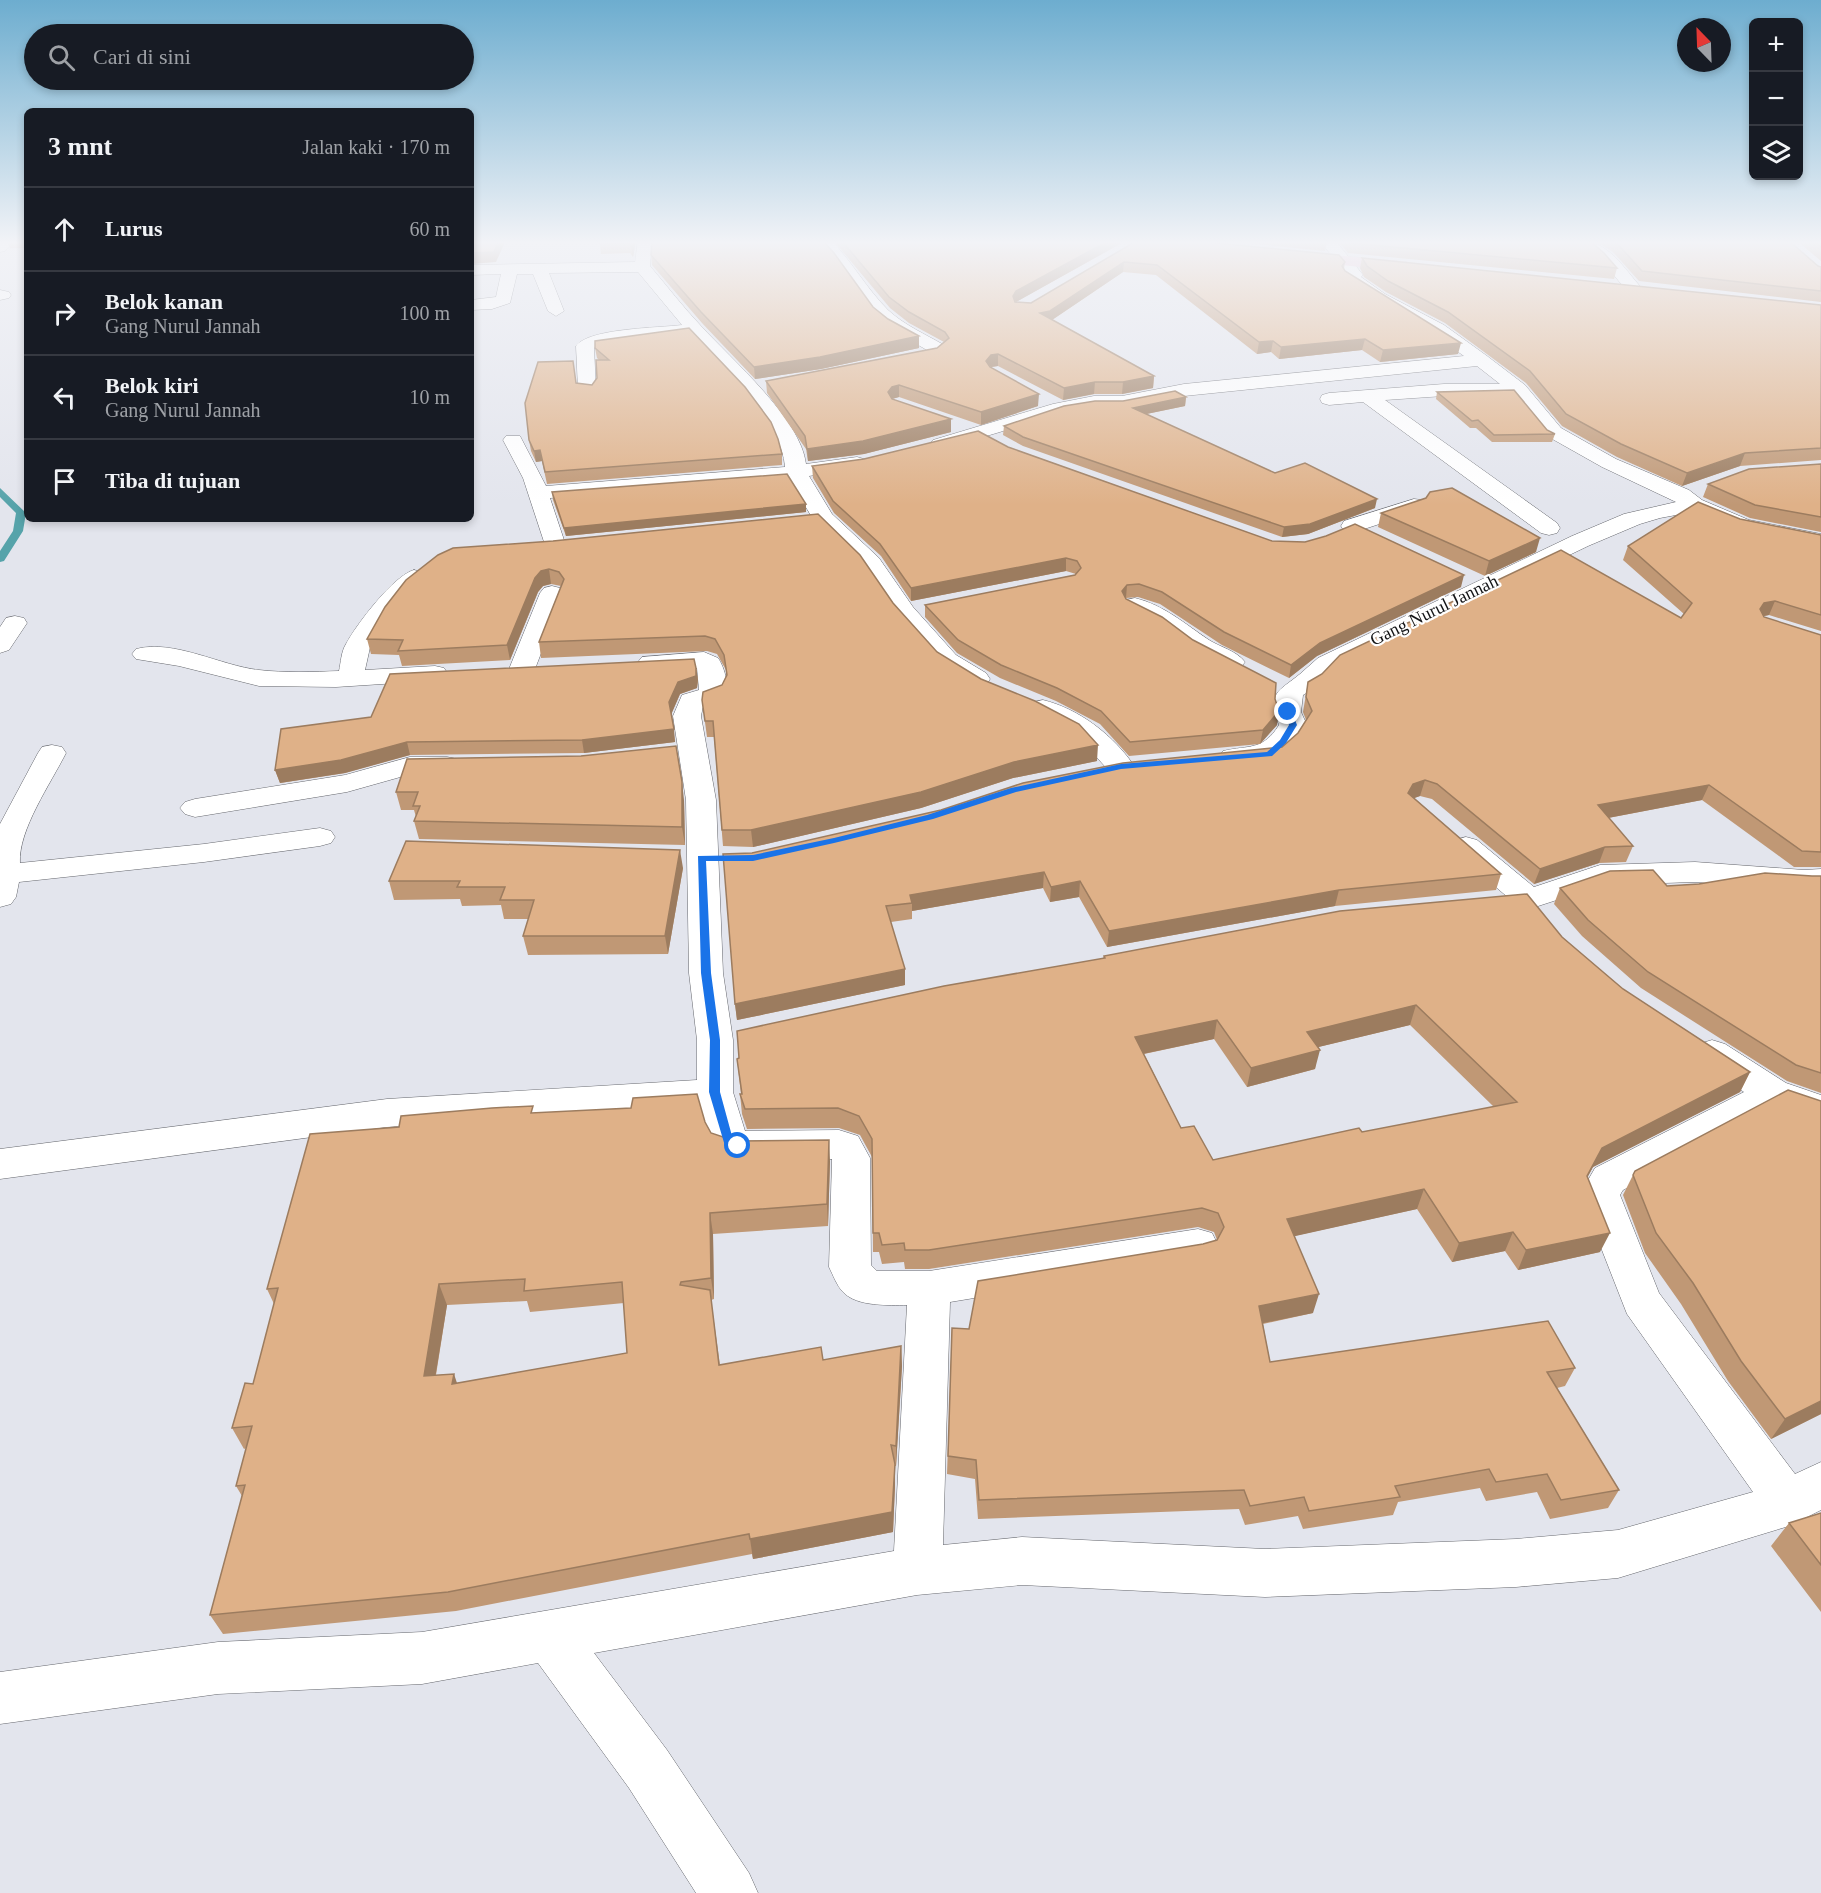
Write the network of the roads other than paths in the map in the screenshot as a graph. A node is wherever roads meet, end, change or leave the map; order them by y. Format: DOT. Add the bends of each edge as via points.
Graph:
graph roads {
  1 [pos="902,328"];
  2 [pos="1437,328"];
  3 [pos="694,329"];
  4 [pos="911,357"];
  5 [pos="1481,360"];
  6 [pos="774,383"];
  7 [pos="751,387"];
  8 [pos="587,388"];
  9 [pos="1518,389"];
  10 [pos="1039,396"];
  11 [pos="1367,396"];
  12 [pos="1329,399"];
  13 [pos="1060,408"];
  14 [pos="948,423"];
  15 [pos="981,433"];
  16 [pos="513,440"];
  17 [pos="1006,447"];
  18 [pos="917,449"];
  19 [pos="875,460"];
  20 [pos="796,472"];
  21 [pos="538,493"];
  22 [pos="1692,496"];
  23 [pos="1414,505"];
  24 [pos="1352,526"];
  25 [pos="1549,528"];
  26 [pos="1331,536"];
  27 [pos="1382,539"];
  28 [pos="1821,541"];
  29 [pos="555,546"];
  30 [pos="432,562"];
  31 [pos="552,593"];
  32 [pos="1135,605"];
  33 [pos="15,623"];
  34 [pos="0,645"];
  35 [pos="145,654"];
  36 [pos="623,663"];
  37 [pos="522,669"];
  38 [pos="454,673"];
  39 [pos="351,678"];
  40 [pos="1270,682"];
  41 [pos="1001,691"];
  42 [pos="1023,700"];
  43 [pos="52,753"];
  44 [pos="1204,760"];
  45 [pos="469,765"];
  46 [pos="1089,774"];
  47 [pos="195,807"];
  48 [pos="1448,830"];
  49 [pos="320,837"];
  50 [pos="1821,879"];
  51 [pos="2,886"];
  52 [pos="1485,903"];
  53 [pos="1539,911"];
  54 [pos="749,1033"];
  55 [pos="1686,1036"];
  56 [pos="715,1040"];
  57 [pos="715,1092"];
  58 [pos="1773,1093"];
  59 [pos="1821,1108"];
  60 [pos="0,1164"];
  61 [pos="1198,1245"];
  62 [pos="929,1288"];
  63 [pos="1805,1494"];
  64 [pos="917,1571"];
  65 [pos="550,1636"];
  66 [pos="0,1698"];
  67 [pos="729,1893"];
  1 -- 4 [label="street" via="938,349"];
  2 -- 5 [label="street"];
  3 -- 7 [label="street"];
  3 -- 8 [label="street" via="589,342 585,346"];
  5 -- 9 [label="street"];
  5 -- 13 [label="street" via="1184,390"];
  6 -- 7 [label="street"];
  7 -- 20 [label="street" via="794,450"];
  9 -- 11 [label="street"];
  9 -- 22 [label="street" via="1554,432 1609,462"];
  10 -- 13 [label="street"];
  11 -- 12 [label="street"];
  11 -- 25 [label="street"];
  13 -- 15 [label="street"];
  14 -- 15 [label="street"];
  15 -- 17 [label="street"];
  15 -- 18 [label="street"];
  16 -- 21 [label="street"];
  19 -- 20 [label="street"];
  20 -- 21 [label="street"];
  20 -- 41 [label="street" via="813,520 870,563 915,610 947,660"];
  21 -- 29 [label="street"];
  22 -- 28 [label="street" via="1743,525"];
  22 -- 40 [label="street, Gang Nurul Jannah" via="1474,581 1327,663 1308,681"];
  23 -- 24 [label="street"];
  24 -- 26 [label="street"];
  24 -- 27 [label="street"];
  30 -- 39 [label="street" via="400,588 359,642"];
  31 -- 37 [label="street"];
  32 -- 40 [label="street"];
  33 -- 34 [label="street"];
  35 -- 39 [label="street" via="179,658 259,678"];
  36 -- 56 [label="street" via="709,663 712,694 689,704 682,753 701,800 706,973"];
  38 -- 39 [label="street"];
  40 -- 44 [label="street" via="1293,725 1283,741 1269,754"];
  42 -- 46 [label="street" via="1089,732 1131,766"];
  43 -- 51 [label="street" via="10,833 4,851"];
  45 -- 47 [label="street" via="410,766 347,783"];
  48 -- 53 [label="street"];
  49 -- 51 [label="street"];
  50 -- 53 [label="street" via="1695,872 1600,875"];
  52 -- 53 [label="street"];
  54 -- 56 [label="street"];
  55 -- 58 [label="street"];
  56 -- 57 [label="street"];
  57 -- 60 [label="street" via="387,1113"];
  57 -- 62 [label="street" via="732,1145 845,1146 851,1158 850,1267 854,1275 874,1288"];
  58 -- 59 [label="street"];
  58 -- 63 [label="street" via="1609,1179 1600,1194 1642,1302"];
  61 -- 62 [label="street"];
  62 -- 64 [label="street"];
  63 -- 64 [label="street" via="1618,1554 1516,1563 1264,1573 1022,1561"];
  64 -- 65 [label="street"];
  65 -- 66 [label="street" via="422,1658 218,1668"];
  65 -- 67 [label="street" via="648,1768"];
}
